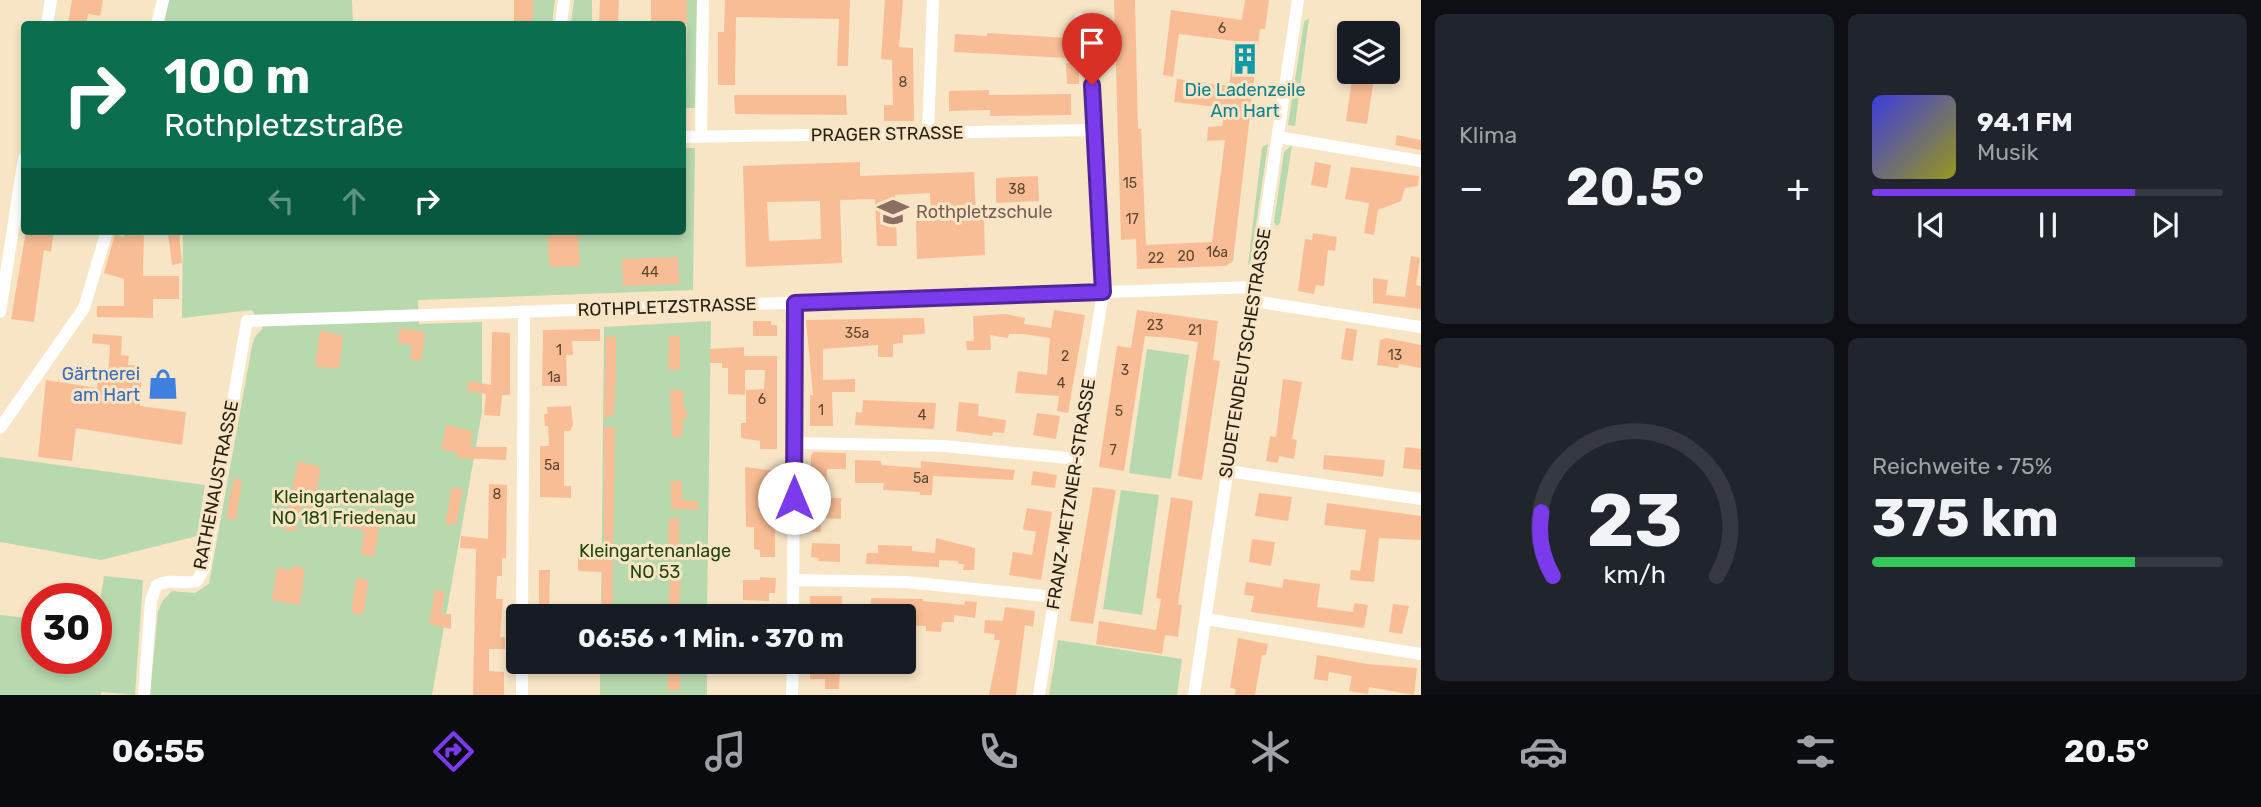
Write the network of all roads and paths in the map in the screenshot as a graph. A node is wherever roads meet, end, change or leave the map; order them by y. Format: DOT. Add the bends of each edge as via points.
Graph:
graph roads {
  1 [pos="51,0"];
  2 [pos="163,0"];
  3 [pos="564,0"];
  4 [pos="703,0"];
  5 [pos="933,0"];
  6 [pos="1297,3"];
  7 [pos="1080,19"];
  8 [pos="48,21"];
  9 [pos="158,21"];
  10 [pos="561,21"];
  11 [pos="1092,130"];
  12 [pos="928,133"];
  13 [pos="1278,136"];
  14 [pos="686,137"];
  15 [pos="701,137"];
  16 [pos="1421,161"];
  17 [pos="21,177"];
  18 [pos="106,235"];
  19 [pos="1255,287"];
  20 [pos="1103,292"];
  21 [pos="1253,301"];
  22 [pos="795,303"];
  23 [pos="0,312"];
  24 [pos="524,312"];
  25 [pos="247,321"];
  26 [pos="1421,327"];
  27 [pos="0,428"];
  28 [pos="794,443"];
  29 [pos="1077,460"];
  30 [pos="1227,471"];
  31 [pos="1421,499"];
  32 [pos="793,580"];
  33 [pos="1055,597"];
  34 [pos="522,604"];
  35 [pos="793,604"];
  36 [pos="1206,619"];
  37 [pos="1421,654"];
  38 [pos="522,674"];
  39 [pos="793,674"];
  40 [pos="144,695"];
  41 [pos="522,695"];
  42 [pos="793,695"];
  43 [pos="1039,695"];
  44 [pos="1194,695"];
  1 -- 8 [label="street"];
  2 -- 9 [label="street"];
  3 -- 10 [label="street"];
  4 -- 15 [label="street"];
  5 -- 12 [label="street"];
  6 -- 13 [label="street, SUDETENDEUTSCHESTRASSE"];
  7 -- 11 [label="street, FRANZ-METZNER-STRASSE" via="1091,37"];
  11 -- 12 [label="street, PRAGER STRASSE"];
  11 -- 20 [label="street, FRANZ-METZNER-STRASSE"];
  12 -- 15 [label="street, PRAGER STRASSE"];
  13 -- 16 [label="street"];
  13 -- 19 [label="street, SUDETENDEUTSCHESTRASSE"];
  14 -- 15 [label="street, PRAGER STRASSE"];
  17 -- 23 [label="street"];
  18 -- 27 [label="street" via="84,309"];
  19 -- 20 [label="street, ROTHPLETZSTRASSE"];
  19 -- 21 [label="street, SUDETENDEUTSCHESTRASSE"];
  20 -- 22 [label="street, ROTHPLETZSTRASSE"];
  20 -- 29 [label="street, FRANZ-METZNER-STRASSE"];
  21 -- 26 [label="street"];
  21 -- 30 [label="street, SUDETENDEUTSCHESTRASSE"];
  22 -- 24 [label="street, ROTHPLETZSTRASSE"];
  22 -- 28 [label="street"];
  24 -- 25 [label="street, ROTHPLETZSTRASSE"];
  24 -- 34 [label="street"];
  25 -- 40 [label="street, RATHENAUSTRASSE" via="204,568 197,581 168,580 157,585 151,600"];
  28 -- 29 [label="street" via="944,446"];
  28 -- 32 [label="street"];
  29 -- 33 [label="street, FRANZ-METZNER-STRASSE"];
  30 -- 31 [label="street"];
  30 -- 36 [label="street, SUDETENDEUTSCHESTRASSE"];
  32 -- 33 [label="street" via="906,582"];
  32 -- 35 [label="street"];
  33 -- 43 [label="street, FRANZ-METZNER-STRASSE"];
  36 -- 37 [label="street"];
  36 -- 44 [label="street, SUDETENDEUTSCHESTRASSE"];
  38 -- 41 [label="street"];
  39 -- 42 [label="street"];
}
